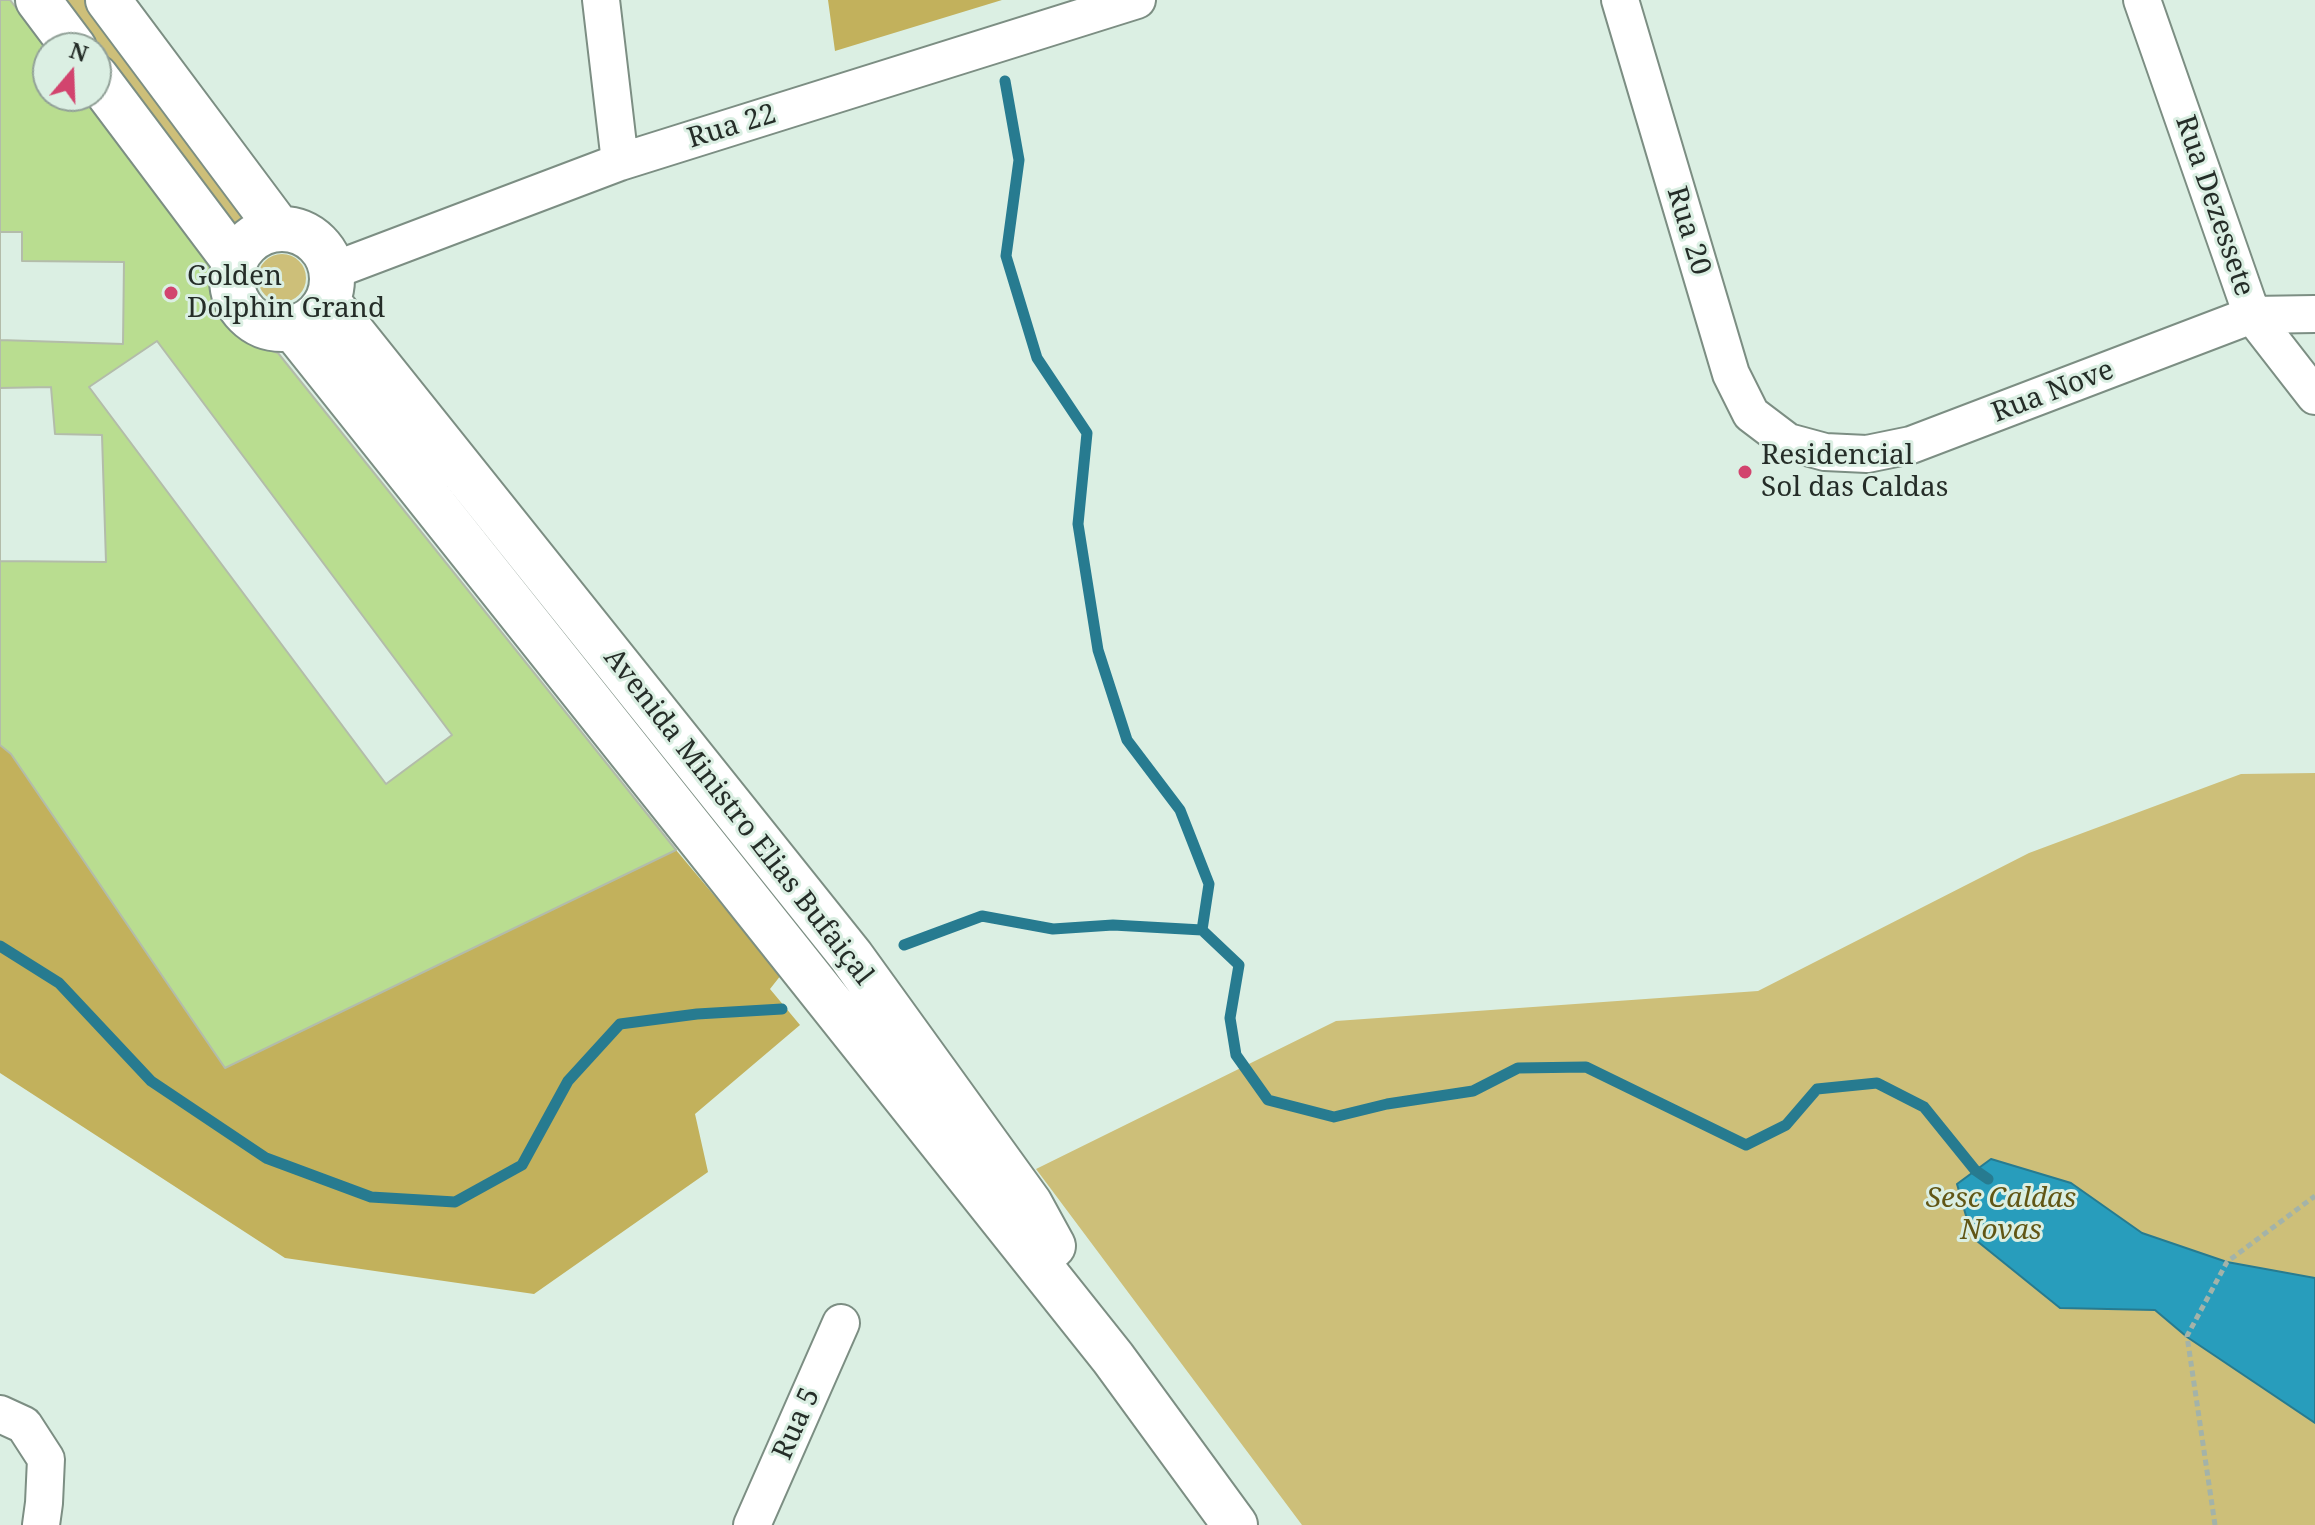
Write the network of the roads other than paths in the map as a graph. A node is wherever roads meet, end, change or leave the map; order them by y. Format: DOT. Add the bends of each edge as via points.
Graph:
graph roads {
  1 [pos="38,0"];
  2 [pos="108,0"];
  3 [pos="601,0"];
  4 [pos="1137,0"];
  5 [pos="1620,0"];
  6 [pos="2142,0"];
  7 [pos="62,32"];
  8 [pos="112,98"];
  9 [pos="620,162"];
  10 [pos="279,229"];
  11 [pos="235,262"];
  12 [pos="330,286"];
  13 [pos="2315,314"];
  14 [pos="2252,315"];
  15 [pos="293,328"];
  16 [pos="2315,396"];
  17 [pos="1788,442"];
  18 [pos="841,1323"];
  19 [pos="1113,1358"];
  20 [pos="0,1414"];
  21 [pos="41,1525"];
  22 [pos="752,1525"];
  23 [pos="1235,1525"];
  1 -- 7 [label="main road"];
  2 -- 10 [label="main road"];
  3 -- 9 [label="street"];
  4 -- 9 [label="street, Rua 22"];
  5 -- 17 [label="street, Rua 20" via="1731,374 1751,414"];
  6 -- 14 [label="street, Rua Dezessete"];
  8 -- 11 [label="main road"];
  9 -- 12 [label="street, Rua 22"];
  10 -- 11 [label="main road" via="252,239"];
  10 -- 12 [label="main road" via="294,230 319,246"];
  11 -- 15 [label="main road" via="232,277 240,306 263,326"];
  12 -- 15 [label="main road" via="319,314"];
  12 -- 19 [label="main road, Avenida Ministro Elias Bufaiçal" via="851,956 1030,1204"];
  13 -- 14 [label="street, Rua Nove"];
  14 -- 16 [label="street, Rua Dezessete"];
  14 -- 17 [label="street, Rua Nove" via="1911,445 1867,454 1825,452"];
  15 -- 19 [label="main road, Avenida Ministro Elias Bufaiçal"];
  18 -- 22 [label="street, Rua 5"];
  19 -- 23 [label="main road, Avenida Ministro Elias Bufaiçal"];
  20 -- 21 [label="street" via="24,1425 46,1459"];
}
